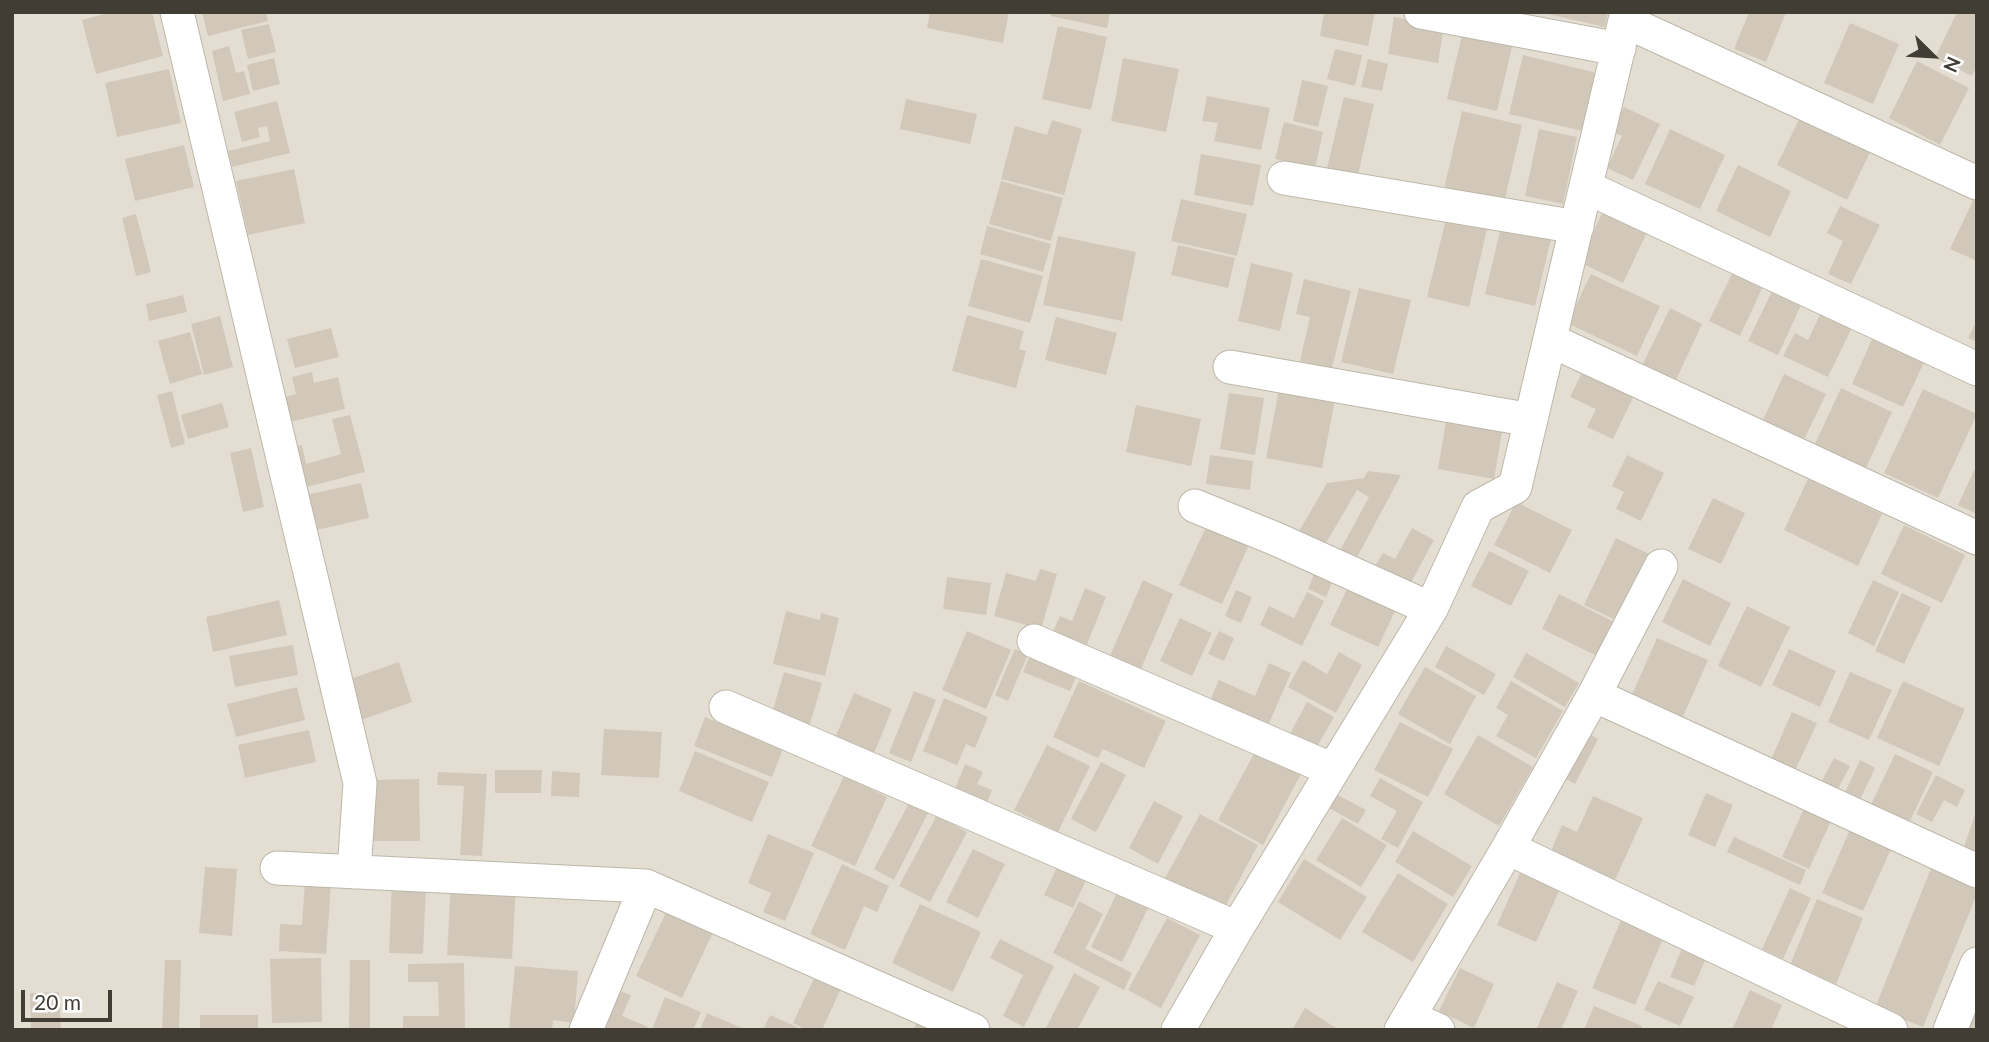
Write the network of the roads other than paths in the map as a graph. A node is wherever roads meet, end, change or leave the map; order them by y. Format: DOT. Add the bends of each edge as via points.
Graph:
graph roads {
  1 [pos="177,12"];
  2 [pos="1421,12"];
  3 [pos="1624,27"];
  4 [pos="1284,178"];
  5 [pos="1977,183"];
  6 [pos="1586,187"];
  7 [pos="1577,227"];
  8 [pos="1550,340"];
  9 [pos="1230,367"];
  10 [pos="1977,369"];
  11 [pos="1531,420"];
  12 [pos="1195,506"];
  13 [pos="1977,538"];
  14 [pos="1661,566"];
  15 [pos="1431,609"];
  16 [pos="1034,641"];
  17 [pos="1594,695"];
  18 [pos="726,706"];
  19 [pos="1333,770"];
  20 [pos="1508,848"];
  21 [pos="277,868"];
  22 [pos="1977,871"];
  23 [pos="354,872"];
  24 [pos="646,886"];
  25 [pos="1237,928"];
  26 [pos="1977,964"];
  27 [pos="1416,1025"];
  28 [pos="586,1030"];
  29 [pos="973,1030"];
  30 [pos="1178,1030"];
  31 [pos="1891,1030"];
  32 [pos="1950,1030"];
  1 -- 23 [label="street" via="360,783"];
  2 -- 3 [label="street"];
  3 -- 5 [label="street"];
  3 -- 6 [label="street"];
  4 -- 7 [label="street"];
  6 -- 7 [label="street"];
  6 -- 10 [label="street"];
  7 -- 8 [label="street"];
  8 -- 11 [label="street"];
  8 -- 13 [label="street"];
  9 -- 11 [label="street"];
  11 -- 15 [label="street" via="1515,487 1478,507"];
  12 -- 15 [label="street"];
  14 -- 17 [label="street"];
  15 -- 19 [label="street"];
  16 -- 19 [label="street"];
  17 -- 20 [label="street"];
  17 -- 22 [label="street"];
  18 -- 25 [label="street"];
  19 -- 25 [label="street"];
  20 -- 27 [label="street"];
  20 -- 31 [label="street"];
  21 -- 23 [label="street"];
  23 -- 24 [label="street"];
  24 -- 28 [label="street"];
  24 -- 29 [label="street"];
  25 -- 30 [label="street"];
  26 -- 32 [label="street"];
}
